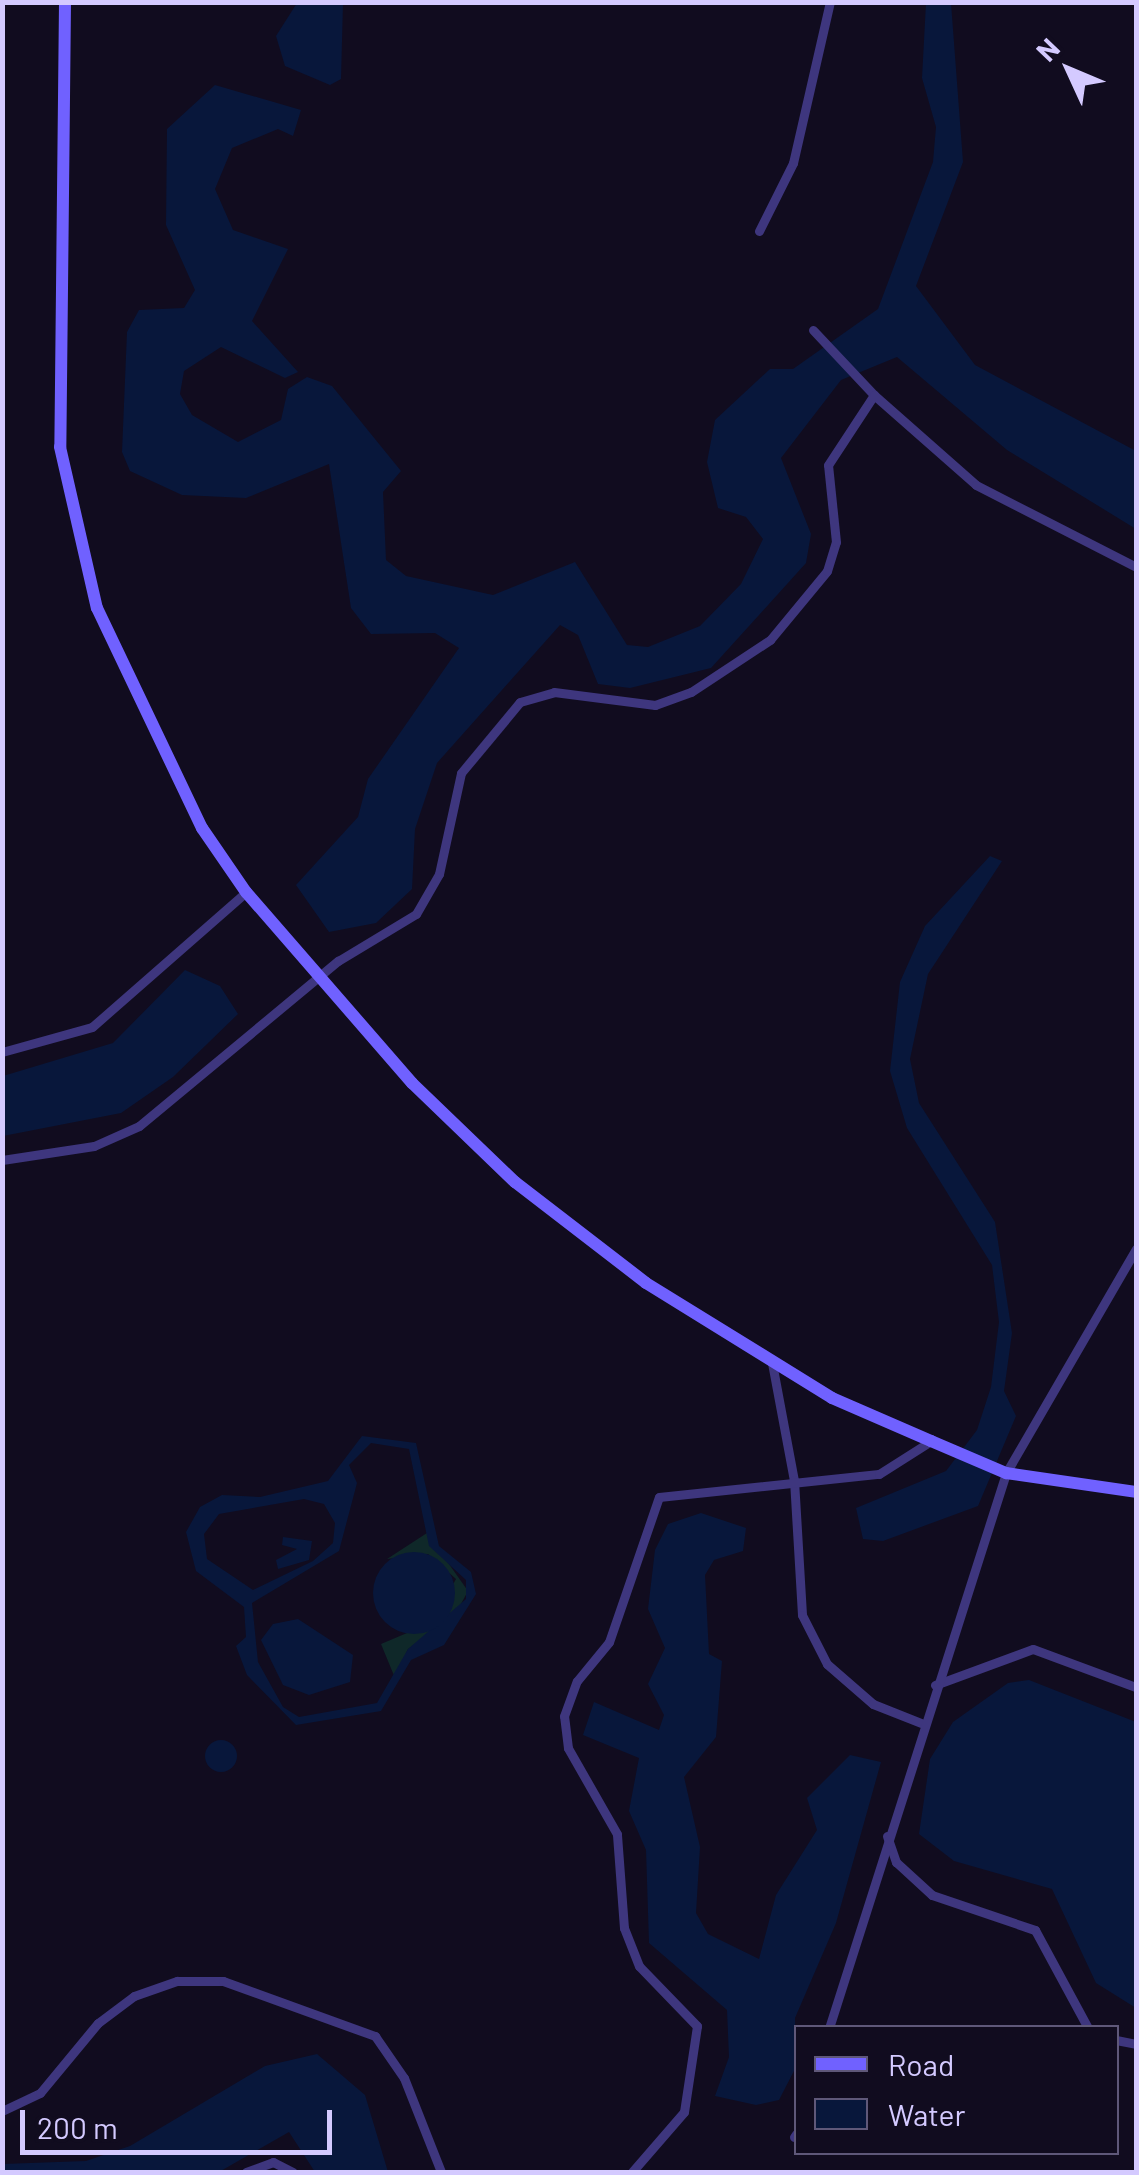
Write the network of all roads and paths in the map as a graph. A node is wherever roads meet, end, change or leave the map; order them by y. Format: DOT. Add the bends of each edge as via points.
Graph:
graph roads {
  1 [pos="65,2"];
  2 [pos="830,2"];
  3 [pos="759,231"];
  4 [pos="813,330"];
  5 [pos="874,396"];
  6 [pos="1136,568"];
  7 [pos="246,892"];
  8 [pos="314,980"];
  9 [pos="2,1052"];
  10 [pos="2,1160"];
  11 [pos="1136,1249"];
  12 [pos="772,1363"];
  13 [pos="930,1441"];
  14 [pos="1006,1473"];
  15 [pos="794,1480"];
  16 [pos="1136,1492"];
  17 [pos="934,1685"];
  18 [pos="1136,1687"];
  19 [pos="921,1723"];
  20 [pos="886,1834"];
  21 [pos="830,2025"];
  22 [pos="1086,2025"];
  23 [pos="2,2111"];
  24 [pos="246,2172"];
  25 [pos="293,2172"];
  26 [pos="441,2172"];
  27 [pos="632,2172"];
  1 -- 7 [label="street" via="60,446 98,608 202,828"];
  2 -- 3 [label="street" via="792,163"];
  4 -- 5 [label="street"];
  5 -- 6 [label="street" via="976,485"];
  5 -- 8 [label="street" via="828,466 836,542 827,571 770,640 691,692 655,705 554,692 520,702 461,773 438,874 416,914"];
  7 -- 8 [label="street"];
  7 -- 9 [label="street" via="92,1027"];
  8 -- 10 [label="street" via="139,1126 94,1146"];
  8 -- 12 [label="street" via="515,1182 634,1274"];
  11 -- 14 [label="street"];
  12 -- 13 [label="street"];
  12 -- 15 [label="street"];
  13 -- 14 [label="street"];
  13 -- 15 [label="street" via="878,1474"];
  14 -- 16 [label="street"];
  14 -- 17 [label="street"];
  15 -- 19 [label="street" via="802,1615 819,1648 873,1704"];
  15 -- 27 [label="street" via="659,1497 609,1642 564,1716 568,1748 617,1834 624,1928 639,1966 697,2026 684,2112"];
  17 -- 18 [label="street" via="1033,1650"];
  17 -- 19 [label="street"];
  19 -- 20 [label="street"];
  20 -- 21 [label="street"];
  20 -- 22 [label="street" via="896,1862 932,1895 1035,1930"];
  23 -- 26 [label="street" via="40,2093 98,2023 134,1996 177,1981 223,1981 374,2036 404,2078"];
  24 -- 25 [label="street" via="273,2162"];
}
